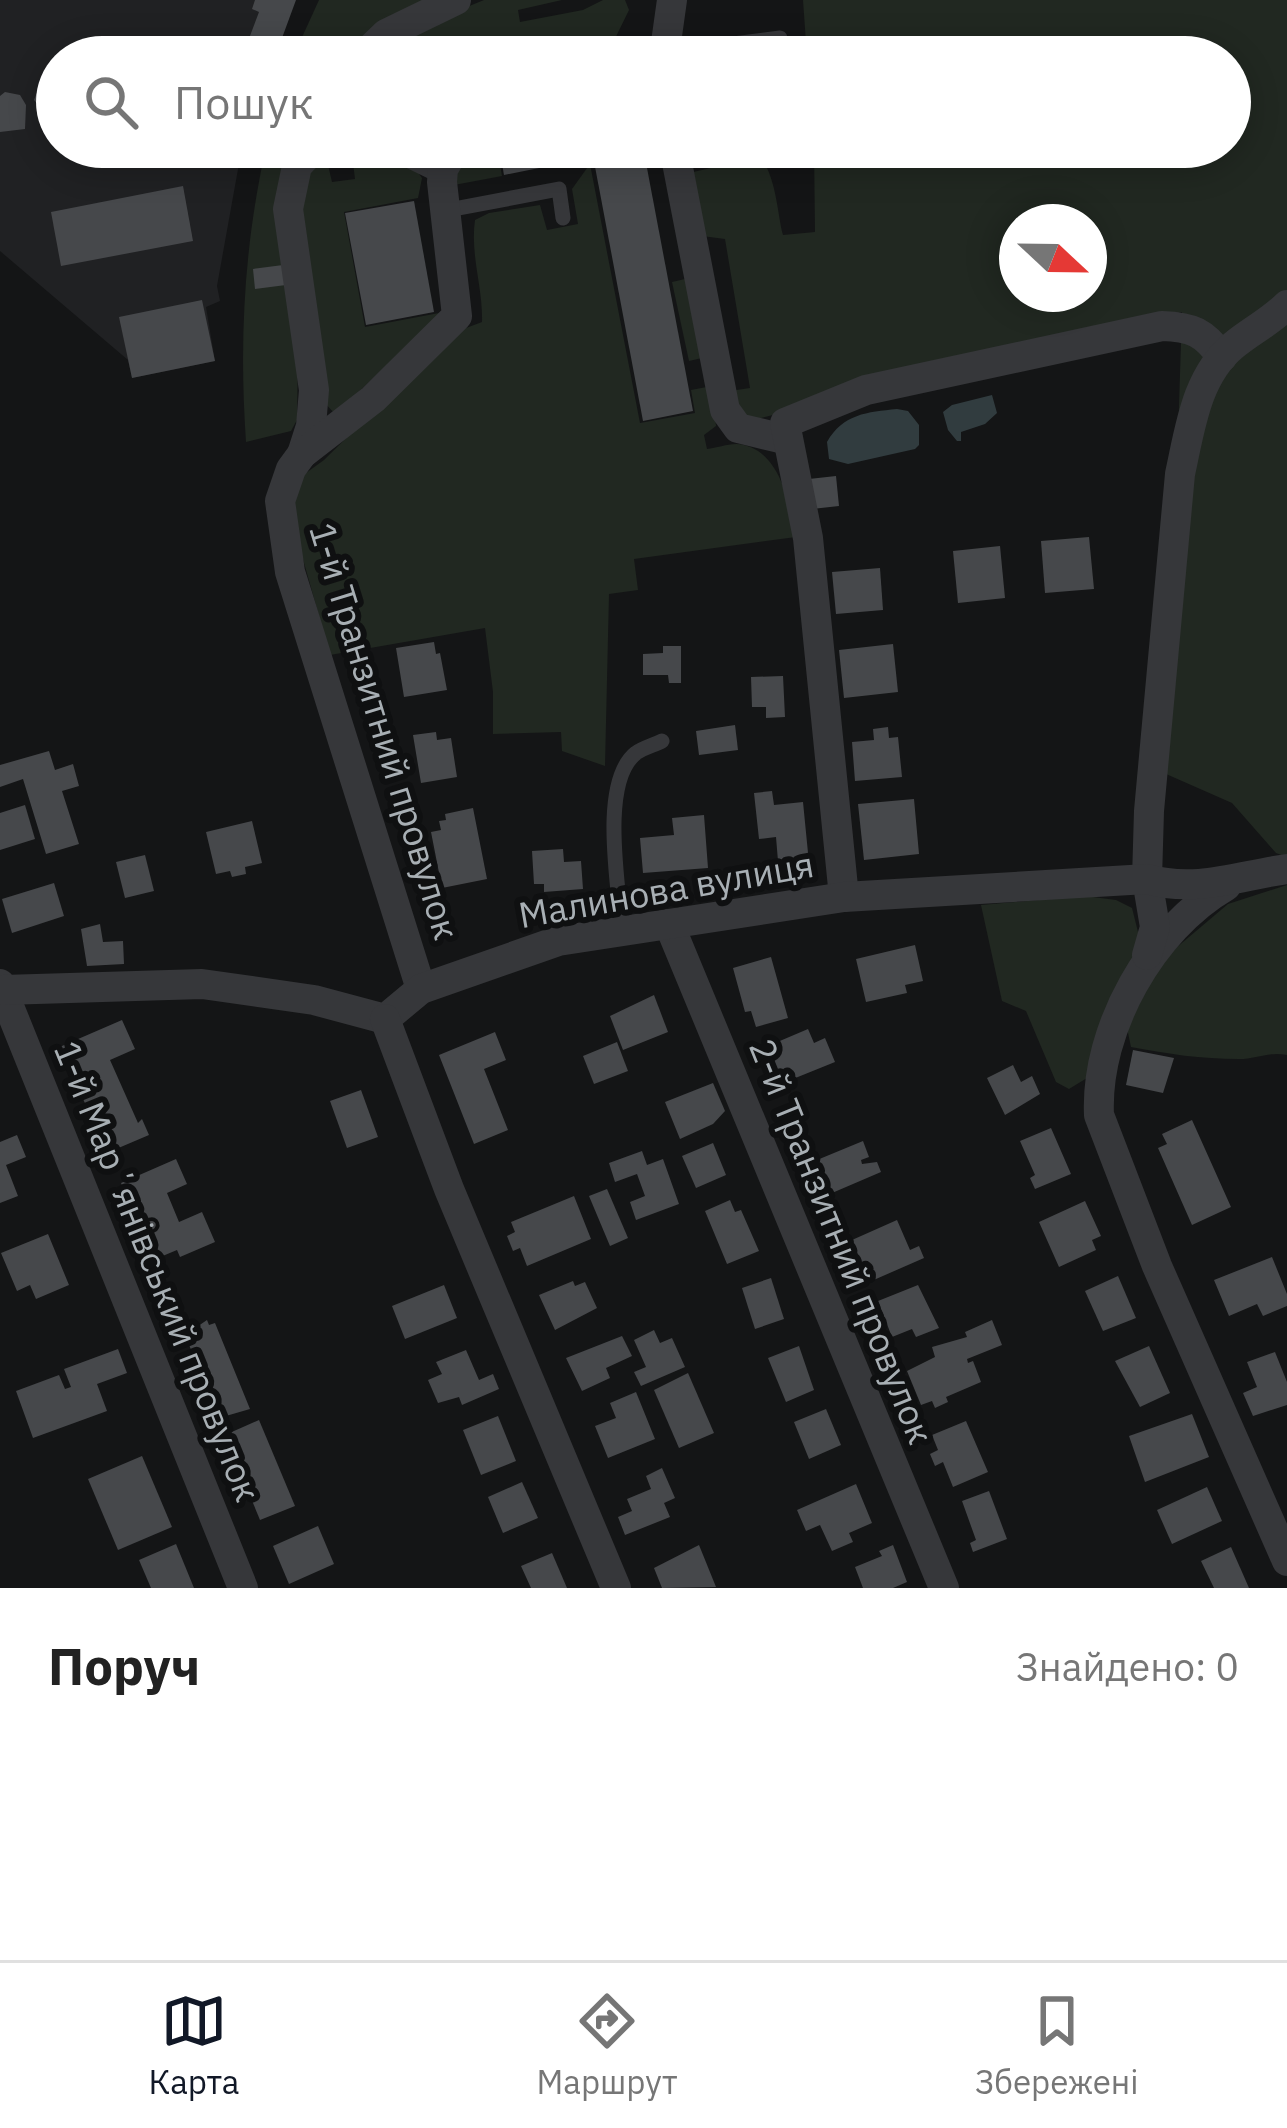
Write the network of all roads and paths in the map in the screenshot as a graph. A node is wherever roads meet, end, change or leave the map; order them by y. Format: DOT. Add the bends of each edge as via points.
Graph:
graph roads {
  1 [pos="456,0"];
  2 [pos="672,0"];
  3 [pos="384,36"];
  4 [pos="667,36"];
  5 [pos="297,168"];
  6 [pos="449,168"];
  7 [pos="678,168"];
  8 [pos="443,212"];
  9 [pos="563,218"];
  10 [pos="1287,305"];
  11 [pos="1222,357"];
  12 [pos="787,431"];
  13 [pos="302,454"];
  14 [pos="662,741"];
  15 [pos="1287,868"];
  16 [pos="1147,879"];
  17 [pos="1237,880"];
  18 [pos="844,897"];
  19 [pos="669,924"];
  20 [pos="622,931"];
  21 [pos="1142,973"];
  22 [pos="2,987"];
  23 [pos="421,988"];
  24 [pos="385,1018"];
  25 [pos="1287,1562"];
  26 [pos="243,1588"];
  27 [pos="616,1588"];
  28 [pos="944,1588"];
  1 -- 3 [label="street"];
  2 -- 4 [label="street"];
  5 -- 13 [label="street, 1-й Транзитний провулок" via="288,208 314,390"];
  6 -- 8 [label="street"];
  7 -- 12 [label="street" via="725,410 738,428"];
  8 -- 9 [label="lane" via="559,189"];
  8 -- 13 [label="street" via="458,316"];
  10 -- 11 [label="street"];
  11 -- 12 [label="street" via="1206,335 1162,326 866,390"];
  11 -- 16 [label="street" via="1204,382 1180,474"];
  12 -- 18 [label="street" via="808,538"];
  13 -- 23 [label="street, 1-й Транзитний провулок" via="280,501 290,572"];
  14 -- 20 [label="lane" via="620,773 614,804"];
  15 -- 17 [label="street, Малинова вулиця"];
  16 -- 17 [label="street, Малинова вулиця" via="1173,886"];
  16 -- 18 [label="street, Малинова вулиця"];
  16 -- 21 [label="street" via="1155,927"];
  17 -- 21 [label="street" via="1187,913"];
  18 -- 19 [label="street, Малинова вулиця"];
  19 -- 20 [label="street, Малинова вулиця"];
  19 -- 28 [label="street, 2-й Транзитний провулок"];
  20 -- 23 [label="street, Малинова вулиця" via="558,940"];
  21 -- 25 [label="street" via="1104,1053 1099,1115"];
  22 -- 24 [label="street" via="202,984"];
  22 -- 26 [label="street, 1-й Марʼянівський провулок"];
  23 -- 24 [label="street, Малинова вулиця"];
  24 -- 27 [label="street"];
}
